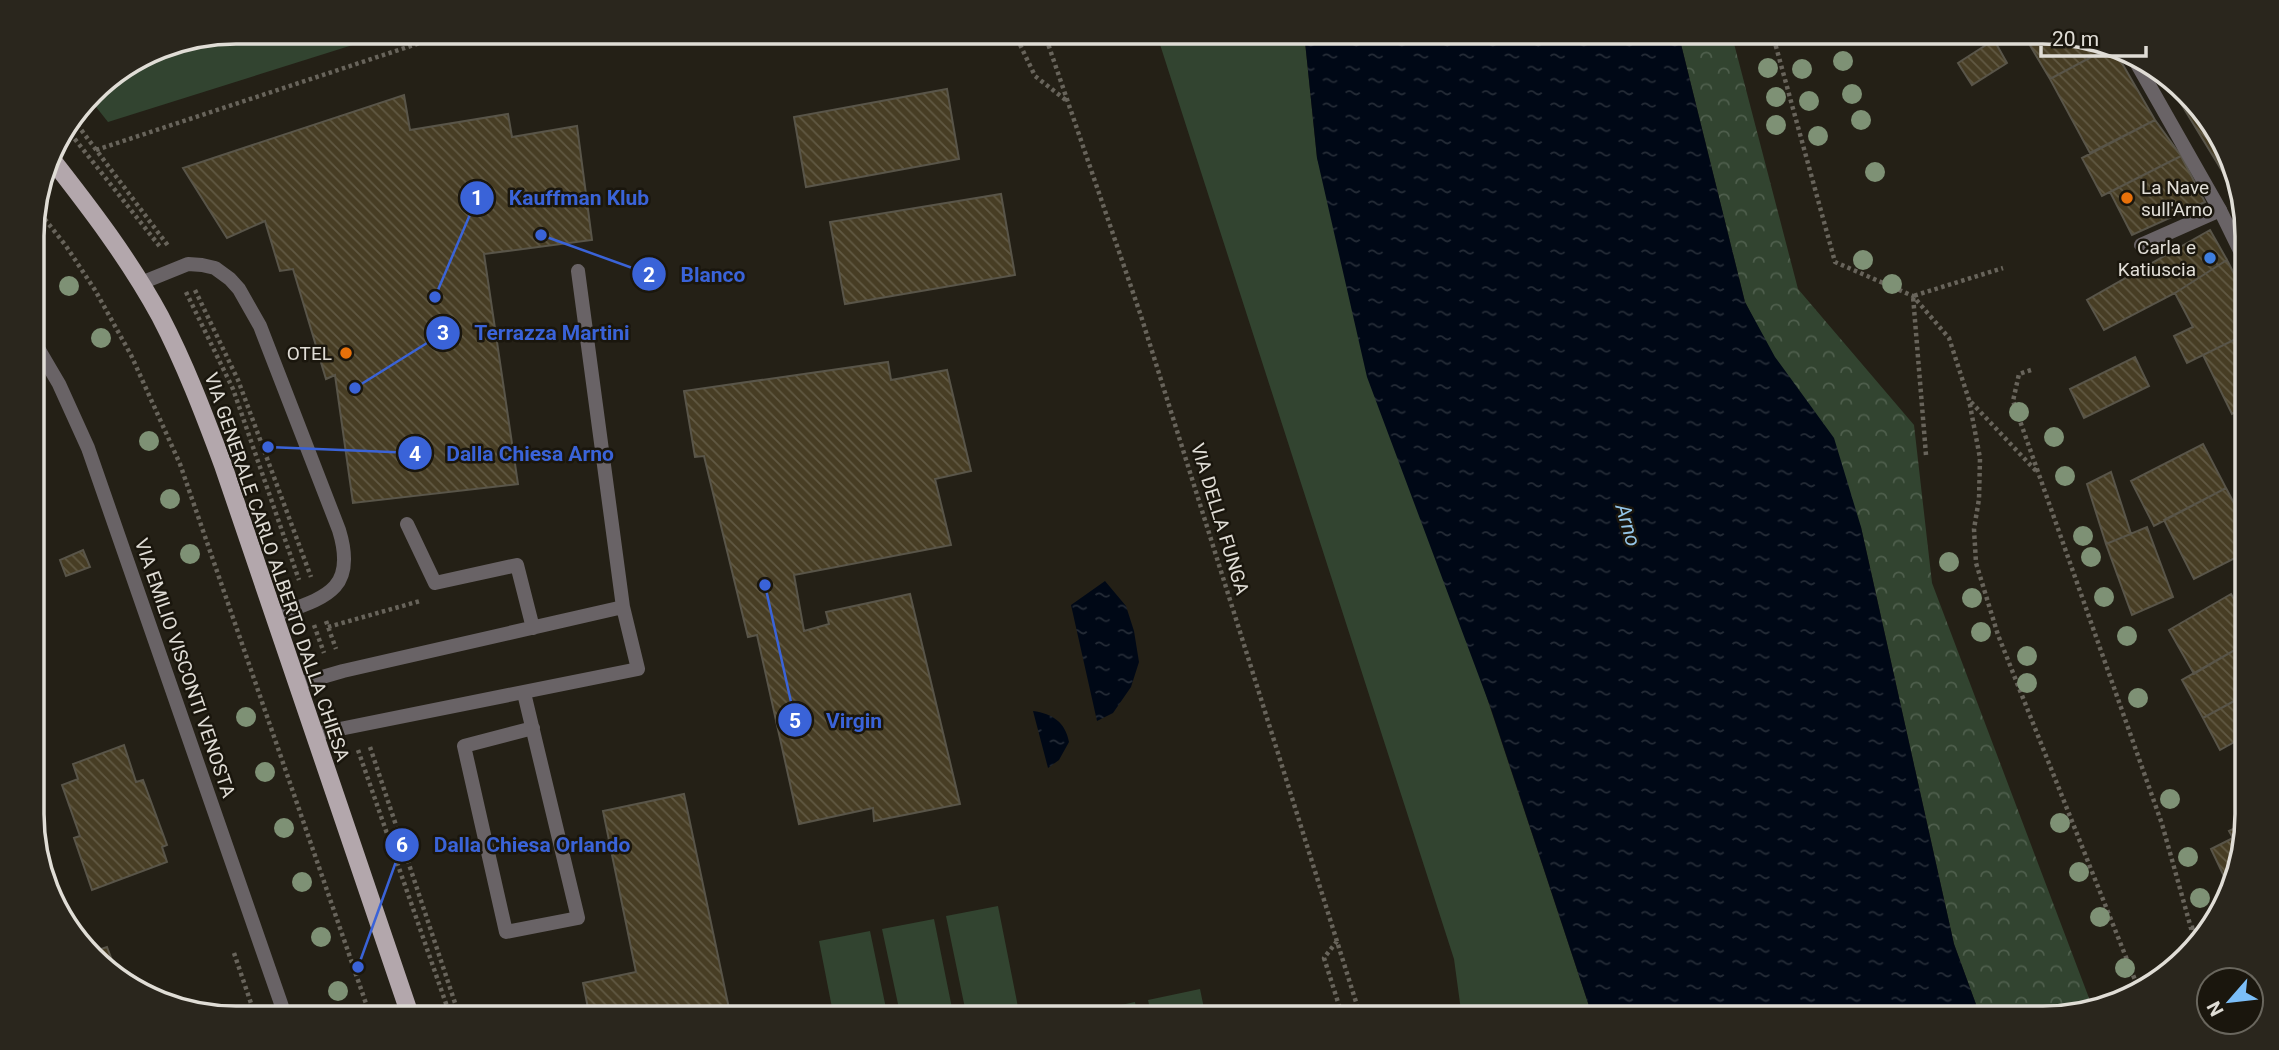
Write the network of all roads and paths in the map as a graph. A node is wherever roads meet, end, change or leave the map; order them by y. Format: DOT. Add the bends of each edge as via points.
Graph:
graph roads {
  1 [pos="417,44"];
  2 [pos="1020,44"];
  3 [pos="1048,44"];
  4 [pos="1775,44"];
  5 [pos="2142,72"];
  6 [pos="1068,101"];
  7 [pos="79,127"];
  8 [pos="96,150"];
  9 [pos="57,166"];
  10 [pos="2220,209"];
  11 [pos="44,219"];
  12 [pos="2235,240"];
  13 [pos="2141,245"];
  14 [pos="183,266"];
  15 [pos="2003,268"];
  16 [pos="578,271"];
  17 [pos="141,283"];
  18 [pos="1913,296"];
  19 [pos="44,358"];
  20 [pos="2031,370"];
  21 [pos="1969,400"];
  22 [pos="1926,455"];
  23 [pos="2040,475"];
  24 [pos="407,524"];
  25 [pos="435,583"];
  26 [pos="319,600"];
  27 [pos="623,607"];
  28 [pos="275,616"];
  29 [pos="328,627"];
  30 [pos="533,628"];
  31 [pos="343,671"];
  32 [pos="298,684"];
  33 [pos="524,693"];
  34 [pos="362,724"];
  35 [pos="533,728"];
  36 [pos="315,734"];
  37 [pos="2198,927"];
  38 [pos="2191,928"];
  39 [pos="2193,934"];
  40 [pos="1337,941"];
  41 [pos="2136,982"];
  42 [pos="282,1006"];
  43 [pos="366,1006"];
  44 [pos="407,1006"];
  45 [pos="456,1006"];
  46 [pos="1339,1006"];
  47 [pos="1357,1006"];
  1 -- 8 [label="path"];
  2 -- 6 [label="path" via="1035,76"];
  3 -- 6 [label="path, VIA DELLA FUNGA"];
  4 -- 18 [label="path" via="1835,262"];
  5 -- 10 [label="street"];
  6 -- 40 [label="path, VIA DELLA FUNGA" via="1141,316"];
  7 -- 8 [label="path"];
  8 -- 14 [label="path"];
  9 -- 17 [label="main road, VIA GENERALE CARLO ALBERTO DALLA CHIESA"];
  10 -- 12 [label="street"];
  10 -- 13 [label="street"];
  11 -- 43 [label="path" via="95,290 131,355 180,464"];
  14 -- 17 [label="street"];
  14 -- 26 [label="path" via="239,380"];
  14 -- 26 [label="street" via="215,268 230,279 260,326 345,550 341,578"];
  15 -- 18 [label="path"];
  16 -- 27 [label="street"];
  17 -- 28 [label="main road, VIA GENERALE CARLO ALBERTO DALLA CHIESA" via="193,387"];
  18 -- 21 [label="path" via="1949,338"];
  18 -- 22 [label="path"];
  19 -- 42 [label="street, VIA EMILIO VISCONTI VENOSTA" via="88,448"];
  20 -- 23 [label="path" via="2019,374 2014,401"];
  21 -- 23 [label="path"];
  21 -- 41 [label="path" via="1980,458 1976,563 1998,635"];
  23 -- 38 [label="path" via="2162,824"];
  24 -- 25 [label="street"];
  25 -- 29 [label="path" via="427,599"];
  25 -- 30 [label="street" via="517,565"];
  26 -- 28 [label="street"];
  26 -- 29 [label="path"];
  27 -- 30 [label="street"];
  27 -- 33 [label="street" via="638,669"];
  28 -- 32 [label="main road, VIA GENERALE CARLO ALBERTO DALLA CHIESA"];
  29 -- 31 [label="path"];
  30 -- 31 [label="street"];
  31 -- 32 [label="street"];
  32 -- 36 [label="main road, VIA GENERALE CARLO ALBERTO DALLA CHIESA"];
  33 -- 34 [label="street"];
  33 -- 35 [label="street"];
  34 -- 36 [label="street"];
  34 -- 45 [label="path"];
  35 -- 35 [label="street" via="578,918 506,932 464,746"];
  36 -- 44 [label="main road, VIA GENERALE CARLO ALBERTO DALLA CHIESA"];
  37 -- 38 [label="path"];
  38 -- 39 [label="path"];
  40 -- 46 [label="path" via="1324,958"];
  40 -- 47 [label="path, VIA DELLA FUNGA"];
}
